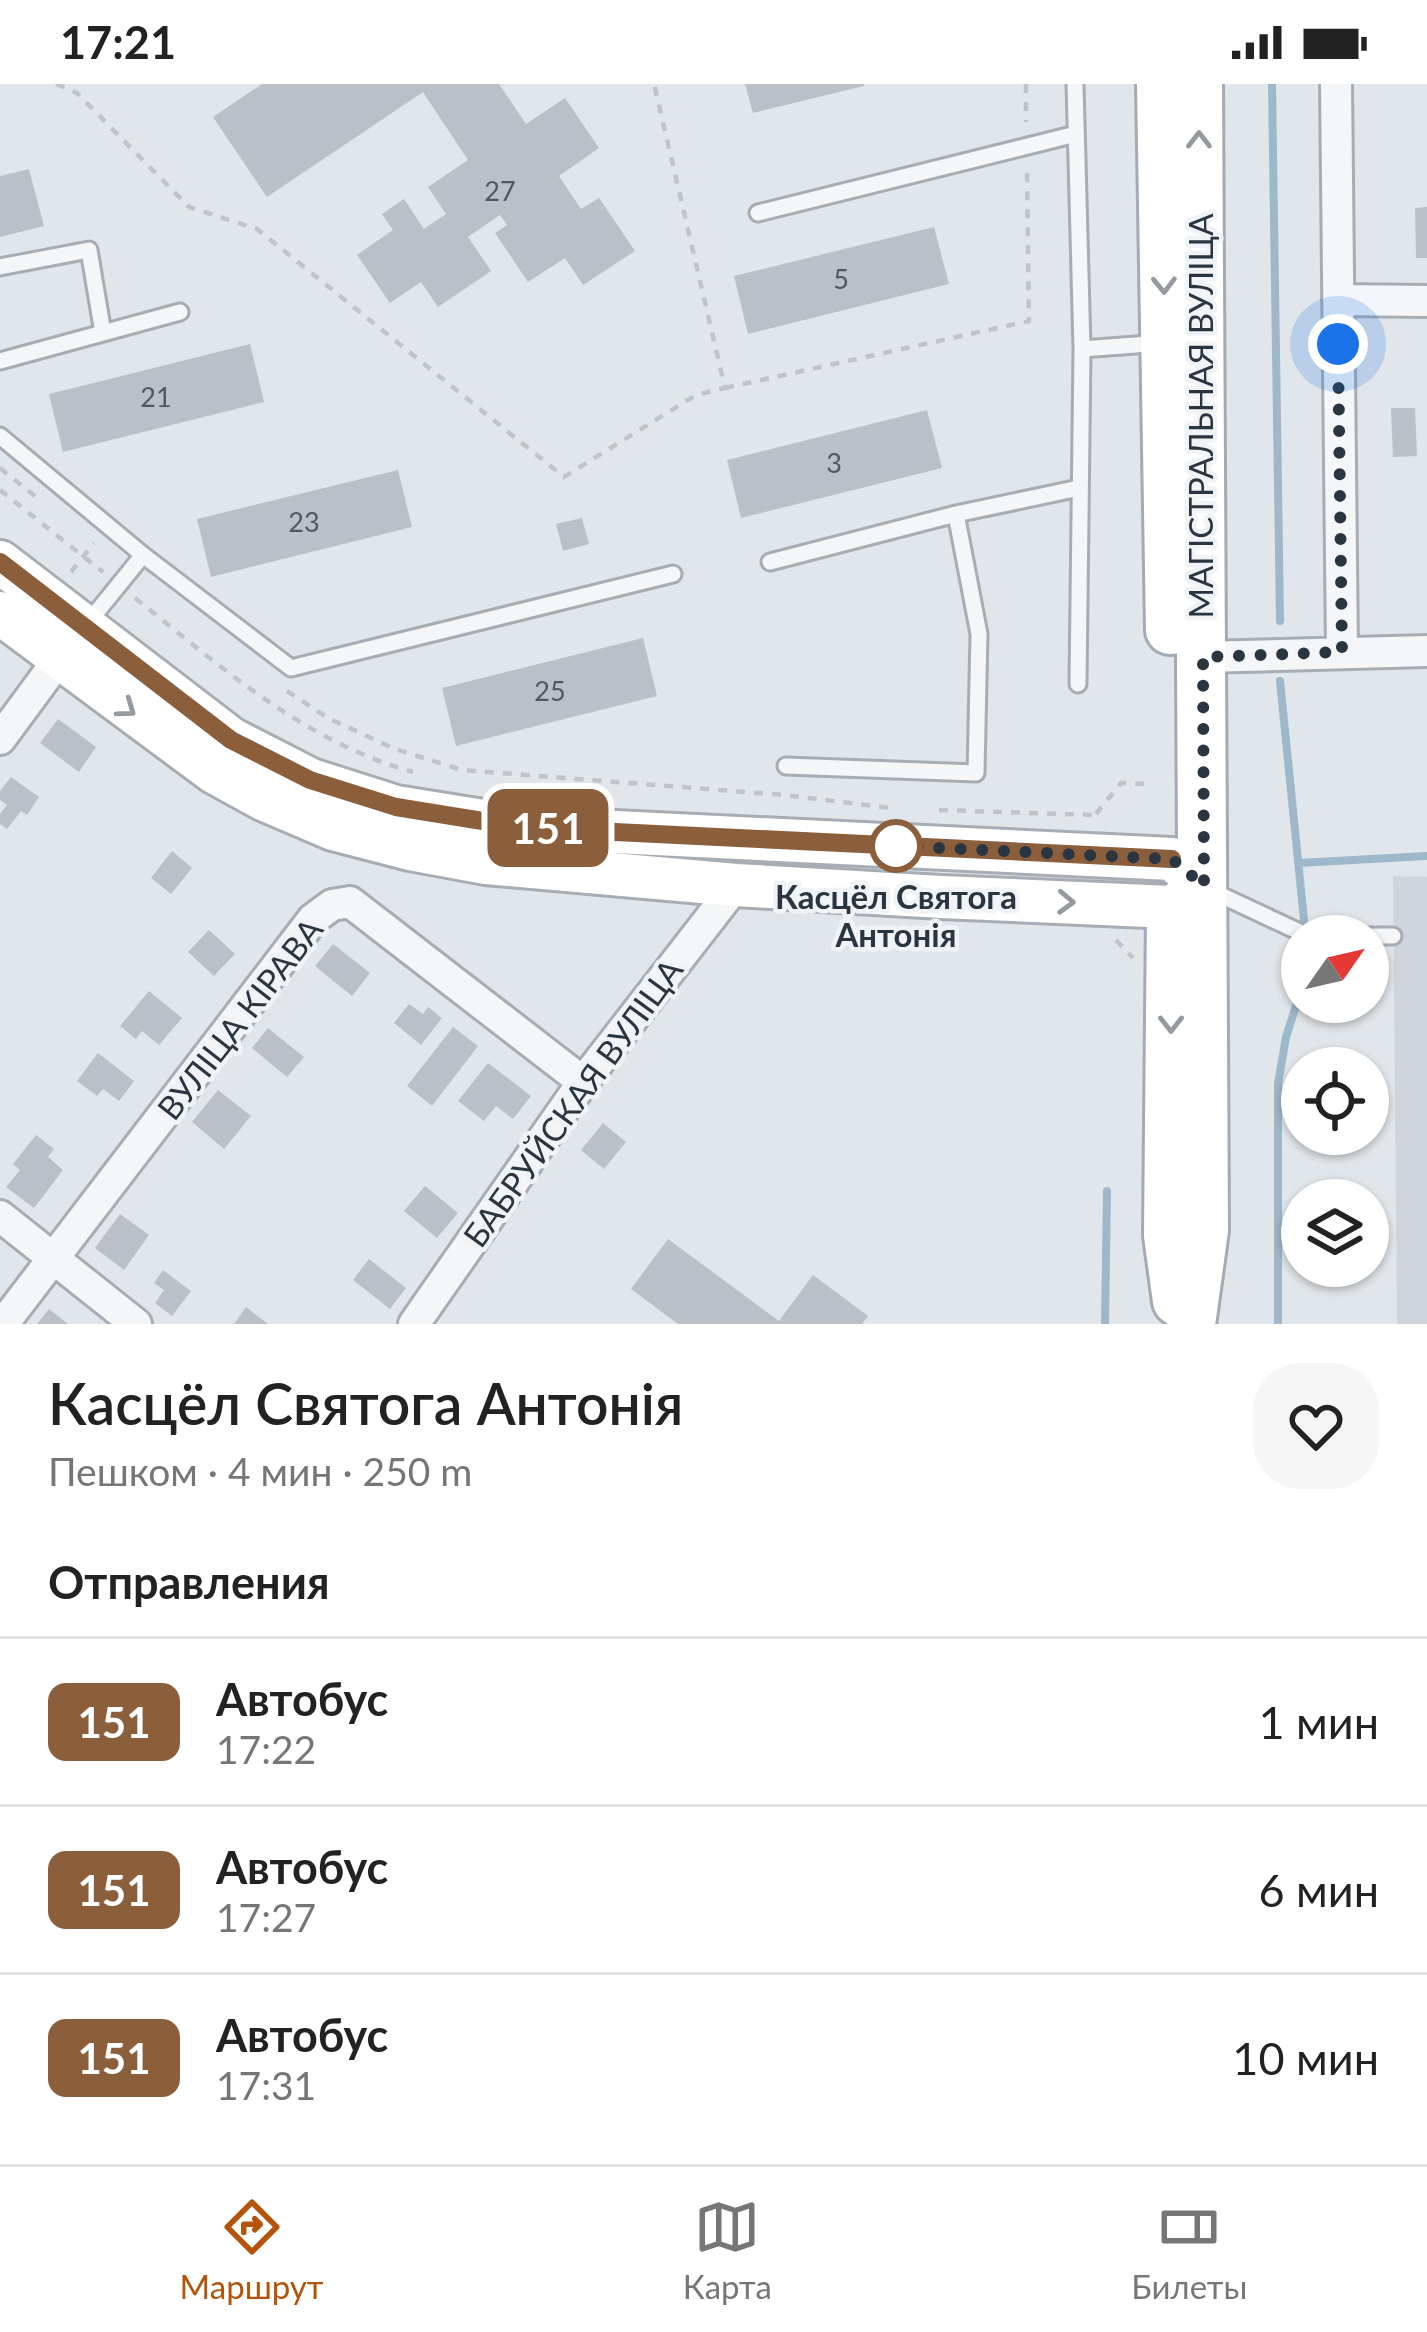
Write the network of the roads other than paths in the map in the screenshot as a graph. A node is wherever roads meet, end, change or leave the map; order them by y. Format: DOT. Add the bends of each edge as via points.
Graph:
graph roads {
  1 [pos="1075,84"];
  2 [pos="1161,84"];
  3 [pos="1198,84"];
  4 [pos="1336,84"];
  5 [pos="1076,134"];
  6 [pos="758,213"];
  7 [pos="0,267"];
  8 [pos="1338,301"];
  9 [pos="1427,301"];
  10 [pos="181,312"];
  11 [pos="103,333"];
  12 [pos="1165,343"];
  13 [pos="1082,349"];
  14 [pos="0,361"];
  15 [pos="0,436"];
  16 [pos="1078,488"];
  17 [pos="956,514"];
  18 [pos="143,555"];
  19 [pos="0,562"];
  20 [pos="770,562"];
  21 [pos="673,574"];
  22 [pos="0,613"];
  23 [pos="71,644"];
  24 [pos="1427,651"];
  25 [pos="1342,652"];
  26 [pos="1203,657"];
  27 [pos="1078,684"];
  28 [pos="0,739"];
  29 [pos="786,766"];
  30 [pos="1182,884"];
  31 [pos="736,885"];
  32 [pos="1281,925"];
  33 [pos="1389,936"];
  34 [pos="1393,936"];
  35 [pos="583,1082"];
  36 [pos="0,1216"];
  37 [pos="56,1258"];
  38 [pos="3,1324"];
  39 [pos="136,1324"];
  40 [pos="414,1324"];
  41 [pos="1180,1324"];
  42 [pos="1191,1324"];
  1 -- 5 [label="lane"];
  2 -- 12 [label="main road, МАГІСТРАЛЬНАЯ ВУЛІЦА, one-way"];
  26 -- 3 [label="main road, МАГІСТРАЛЬНАЯ ВУЛІЦА, one-way"];
  4 -- 8 [label="street"];
  5 -- 6 [label="lane"];
  5 -- 13 [label="lane"];
  7 -- 11 [label="lane" via="88,250"];
  8 -- 9 [label="street"];
  8 -- 25 [label="street"];
  10 -- 11 [label="lane"];
  11 -- 14 [label="lane"];
  12 -- 13 [label="lane"];
  12 -- 30 [label="main road, МАГІСТРАЛЬНАЯ ВУЛІЦА"];
  13 -- 16 [label="lane"];
  15 -- 18 [label="lane"];
  16 -- 17 [label="lane"];
  16 -- 27 [label="lane"];
  17 -- 20 [label="lane"];
  17 -- 29 [label="lane" via="979,634 976,773"];
  18 -- 21 [label="lane" via="291,668"];
  18 -- 23 [label="lane"];
  19 -- 23 [label="street"];
  22 -- 23 [label="street"];
  23 -- 28 [label="street"];
  23 -- 30 [label="street" via="310,780 396,807 495,823"];
  23 -- 31 [label="street, one-way" via="214,772 333,829 486,863"];
  24 -- 25 [label="street"];
  25 -- 26 [label="street"];
  26 -- 30 [label="main road, МАГІСТРАЛЬНАЯ ВУЛІЦА"];
  31 -- 30 [label="street, one-way"];
  30 -- 32 [label="lane"];
  30 -- 41 [label="main road, МАГІСТРАЛЬНАЯ ВУЛІЦА, one-way" via="1168,1235"];
  30 -- 42 [label="main road, МАГІСТРАЛЬНАЯ ВУЛІЦА" via="1204,1230"];
  31 -- 35 [label="street, БАБРУЙСКАЯ ВУЛІЦА"];
  33 -- 34 [label="lane"];
  35 -- 37 [label="street, ВУЛІЦА КІРАВА" via="350,902 332,905 313,919"];
  35 -- 40 [label="street, БАБРУЙСКАЯ ВУЛІЦА"];
  36 -- 37 [label="street"];
  37 -- 38 [label="street, ВУЛІЦА КІРАВА"];
  37 -- 39 [label="street"];
}
